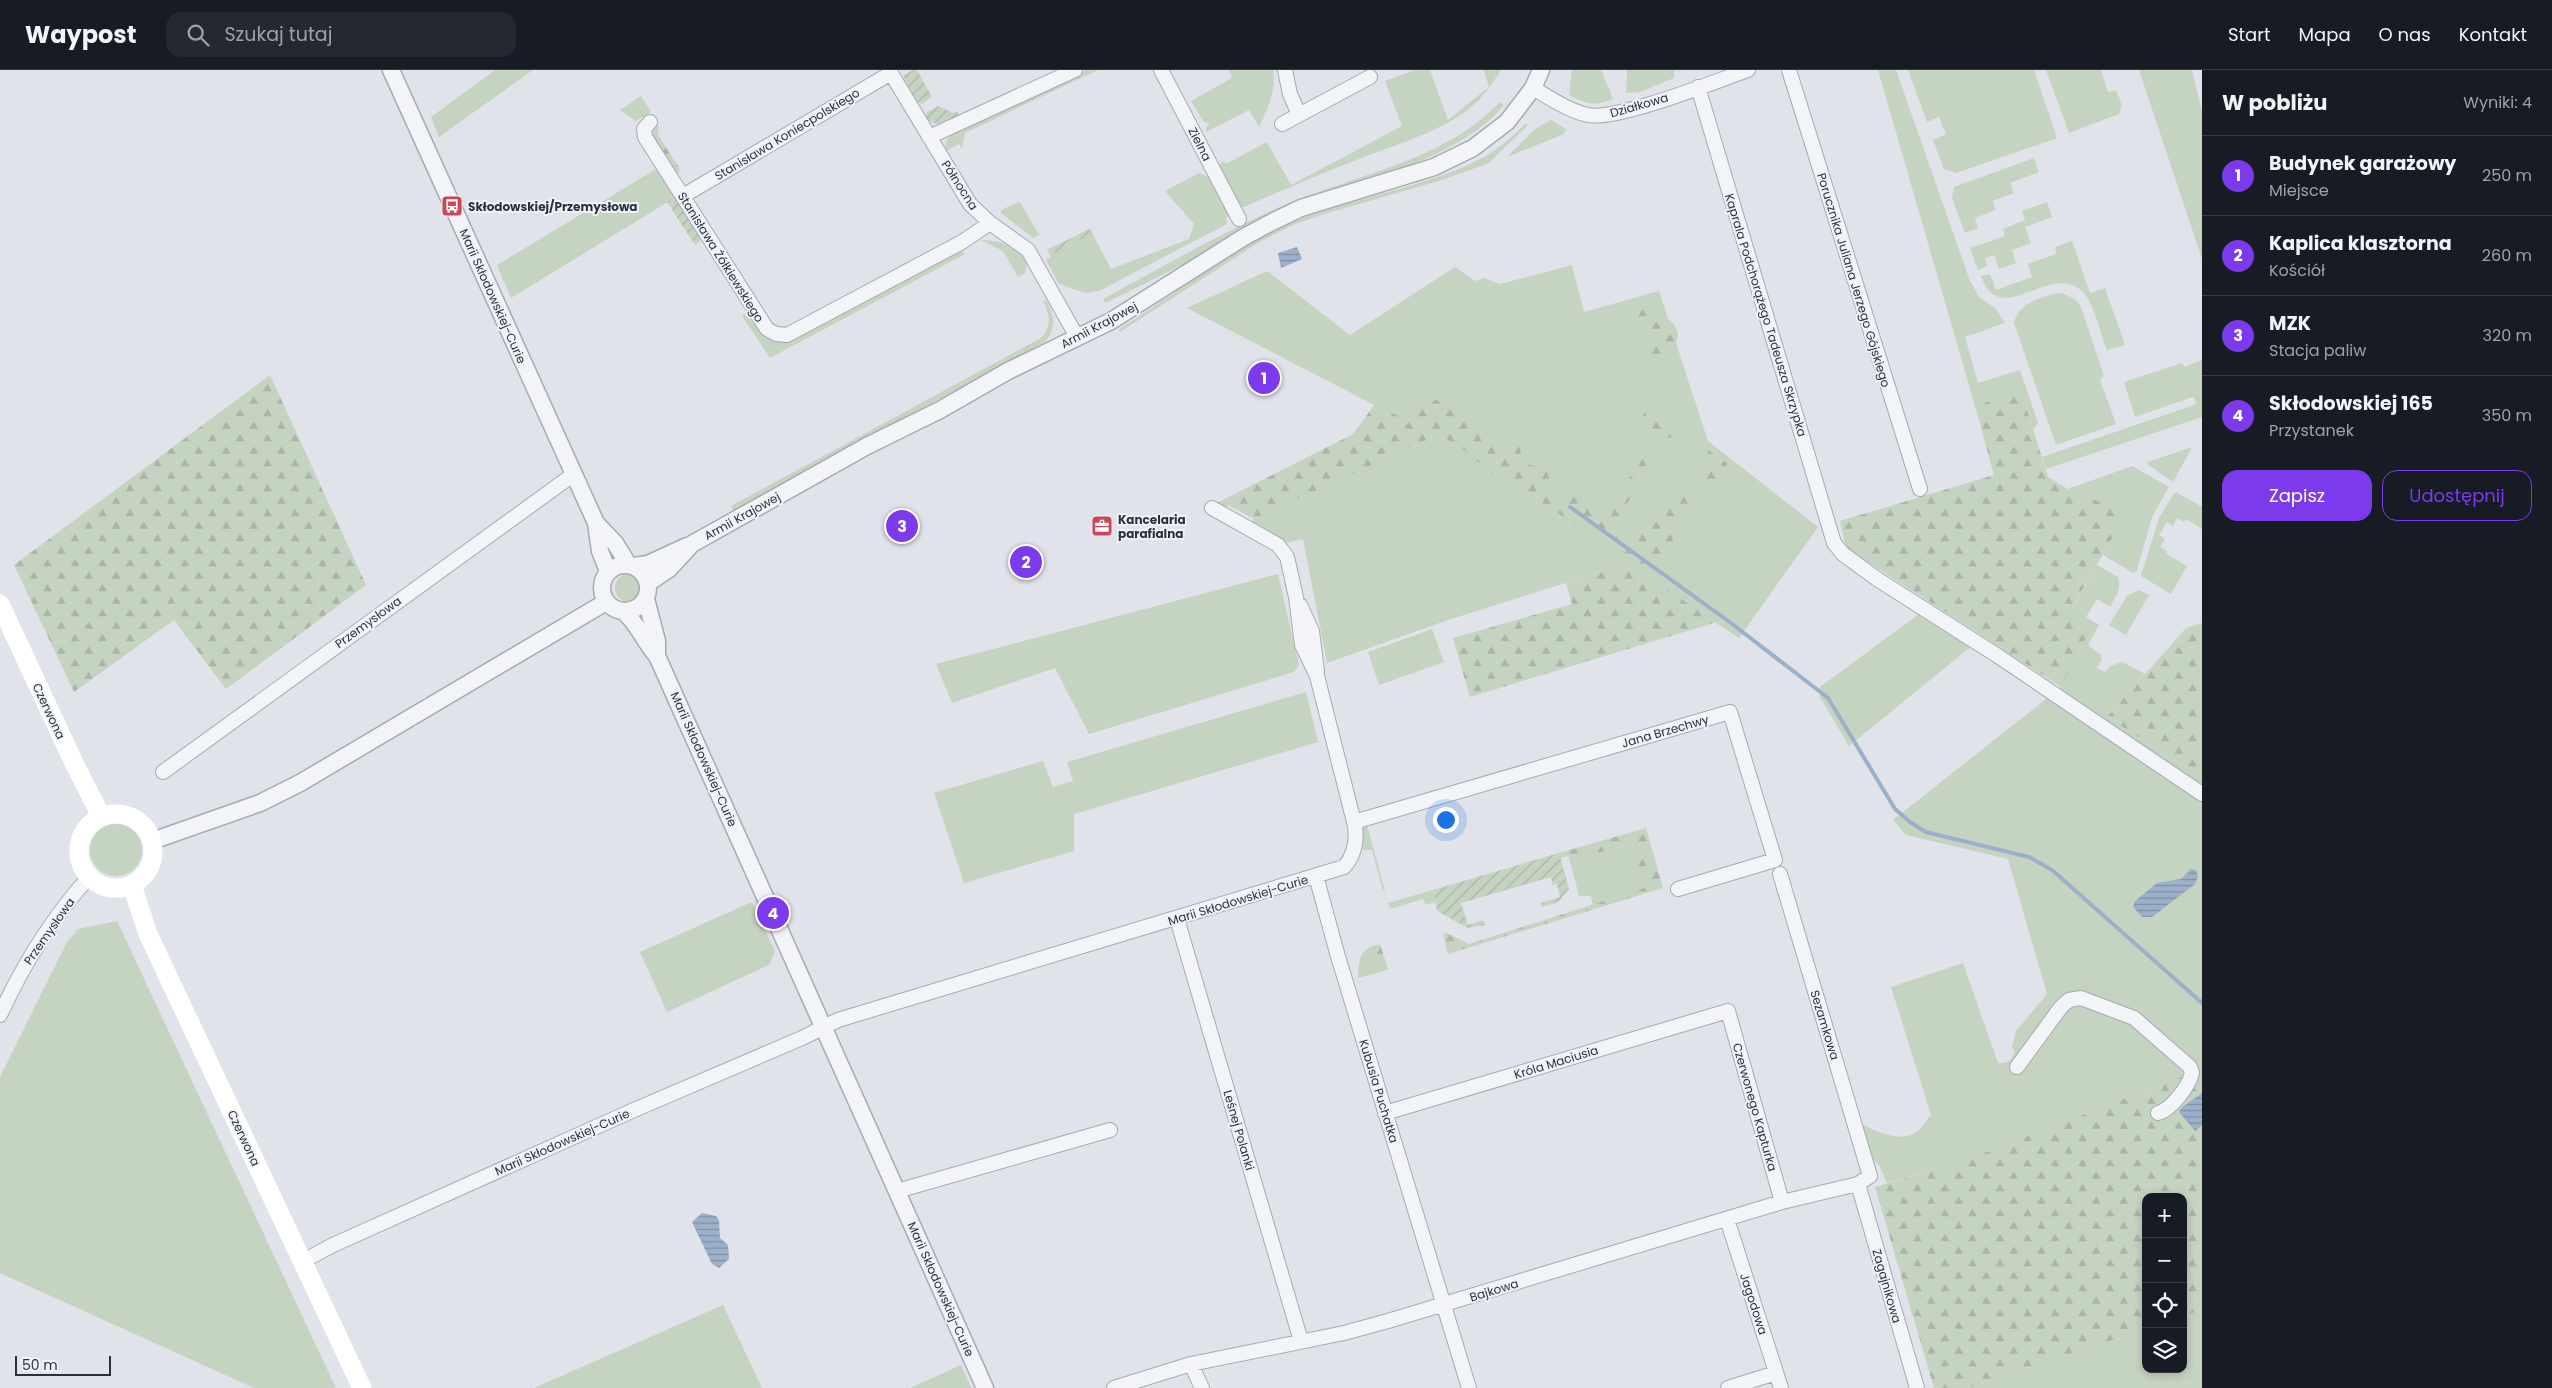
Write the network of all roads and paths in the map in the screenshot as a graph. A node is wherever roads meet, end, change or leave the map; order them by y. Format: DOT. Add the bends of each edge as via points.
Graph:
graph roads {
  1 [pos="391,70"];
  2 [pos="1075,70"];
  3 [pos="1161,70"];
  4 [pos="1285,70"];
  5 [pos="1541,70"];
  6 [pos="1748,70"];
  7 [pos="1789,70"];
  8 [pos="890,72"];
  9 [pos="1370,77"];
  10 [pos="1698,87"];
  11 [pos="1533,88"];
  12 [pos="1299,115"];
  13 [pos="650,122"];
  14 [pos="1282,124"];
  15 [pos="929,137"];
  16 [pos="683,196"];
  17 [pos="1239,219"];
  18 [pos="990,223"];
  19 [pos="1077,337"];
  20 [pos="574,474"];
  21 [pos="1920,489"];
  22 [pos="1212,508"];
  23 [pos="596,523"];
  24 [pos="692,544"];
  25 [pos="631,565"];
  26 [pos="608,571"];
  27 [pos="647,591"];
  28 [pos="606,602"];
  29 [pos="0,604"];
  30 [pos="623,611"];
  31 [pos="658,656"];
  32 [pos="163,772"];
  33 [pos="2202,794"];
  34 [pos="101,816"];
  35 [pos="1354,822"];
  36 [pos="152,841"];
  37 [pos="1780,874"];
  38 [pos="1316,876"];
  39 [pos="89,877"];
  40 [pos="132,885"];
  41 [pos="1678,889"];
  42 [pos="1177,919"];
  43 [pos="1728,1011"];
  44 [pos="0,1015"];
  45 [pos="823,1027"];
  46 [pos="2017,1067"];
  47 [pos="1385,1113"];
  48 [pos="2158,1113"];
  49 [pos="1110,1130"];
  50 [pos="1870,1176"];
  51 [pos="1858,1184"];
  52 [pos="896,1190"];
  53 [pos="1782,1202"];
  54 [pos="1727,1220"];
  55 [pos="303,1261"];
  56 [pos="1444,1305"];
  57 [pos="1301,1341"];
  58 [pos="1191,1364"];
  59 [pos="1776,1373"];
  60 [pos="362,1388"];
  61 [pos="985,1388"];
  62 [pos="1114,1388"];
  63 [pos="1202,1388"];
  64 [pos="1469,1388"];
  65 [pos="1728,1388"];
  66 [pos="1781,1388"];
  67 [pos="1917,1388"];
  1 -- 20 [label="street, Marii Skłodowskiej-Curie"];
  2 -- 15 [label="street"];
  3 -- 17 [label="street, Zielna"];
  4 -- 12 [label="street"];
  5 -- 11 [label="street, Armii Krajowej"];
  6 -- 10 [label="street, Działkowa"];
  7 -- 21 [label="street, Porucznika Juliana Jerzego Gójskiego"];
  8 -- 15 [label="street, Północna"];
  8 -- 16 [label="street, Stanisława Koniecpolskiego"];
  9 -- 12 [label="street"];
  10 -- 11 [label="street, Działkowa" via="1598,116 1582,114"];
  10 -- 33 [label="street, Kaprala Podchorążego Tadeusza Skrzypka" via="1834,543 1843,554 1877,579 1998,656"];
  11 -- 19 [label="street, Armii Krajowej" via="1507,122 1473,148 1434,167 1302,208 1280,218 1244,237 1111,321"];
  12 -- 14 [label="street"];
  13 -- 16 [label="street, Stanisława Żółkiewskiego" via="644,128 645,137"];
  15 -- 18 [label="street, Północna" via="970,204"];
  16 -- 18 [label="street, Stanisława Żółkiewskiego" via="766,329 787,335 962,242"];
  18 -- 19 [label="street, Północna" via="1028,250"];
  19 -- 24 [label="street, Armii Krajowej" via="867,446"];
  20 -- 23 [label="street, Marii Skłodowskiej-Curie"];
  20 -- 32 [label="street, Przemysłowa"];
  22 -- 35 [label="street, Marii Skłodowskiej-Curie" via="1278,546 1287,557 1302,645 1317,676"];
  23 -- 25 [label="street, Marii Skłodowskiej-Curie"];
  23 -- 26 [label="street, Marii Skłodowskiej-Curie" via="600,551"];
  24 -- 25 [label="street" via="648,564"];
  24 -- 27 [label="street, Armii Krajowej"];
  25 -- 26 [label="street" via="615,566"];
  25 -- 27 [label="street" via="640,570"];
  26 -- 28 [label="street" via="601,585"];
  27 -- 30 [label="street" via="636,608"];
  27 -- 31 [label="street, Marii Skłodowskiej-Curie"];
  28 -- 30 [label="street"];
  28 -- 36 [label="street" via="300,783 260,803"];
  29 -- 34 [label="main road, Czerwona"];
  30 -- 31 [label="street, Marii Skłodowskiej-Curie" via="632,618 647,645"];
  31 -- 45 [label="street, Marii Skłodowskiej-Curie"];
  34 -- 36 [label="main road" via="129,816 147,830"];
  34 -- 39 [label="main road" via="80,842 83,867"];
  35 -- 38 [label="street, Marii Skłodowskiej-Curie" via="1355,845 1348,863"];
  35 -- 41 [label="street, Jana Brzechwy" via="1730,712 1775,860"];
  36 -- 40 [label="main road" via="151,865 145,875"];
  37 -- 50 [label="street, Sezamkowa"];
  38 -- 42 [label="street, Marii Skłodowskiej-Curie"];
  38 -- 47 [label="street, Kubusia Puchatka"];
  39 -- 40 [label="main road" via="112,888"];
  39 -- 44 [label="street, Przemysłowa" via="46,931"];
  40 -- 55 [label="main road, Czerwona" via="148,934"];
  42 -- 45 [label="street, Marii Skłodowskiej-Curie"];
  42 -- 57 [label="street, Leśnej Polanki"];
  43 -- 47 [label="street, Króla Maciusia"];
  43 -- 53 [label="street, Czerwonego Kapturka"];
  45 -- 52 [label="street, Marii Skłodowskiej-Curie"];
  45 -- 55 [label="street, Marii Skłodowskiej-Curie"];
  46 -- 48 [label="street" via="2061,1007 2069,1000 2081,998 2134,1018 2190,1068 2189,1080 2168,1108"];
  47 -- 56 [label="street, Kubusia Puchatka"];
  49 -- 52 [label="street"];
  50 -- 51 [label="street, Bajkowa"];
  51 -- 53 [label="street, Bajkowa"];
  51 -- 67 [label="street, Zagajnikowa"];
  52 -- 61 [label="street, Marii Skłodowskiej-Curie"];
  53 -- 54 [label="street, Bajkowa"];
  54 -- 56 [label="street, Bajkowa"];
  54 -- 59 [label="street, Jagodowa"];
  55 -- 60 [label="main road, Czerwona"];
  56 -- 57 [label="street, Bajkowa" via="1344,1333"];
  56 -- 64 [label="street, Kubusia Puchatka"];
  57 -- 58 [label="street, Bajkowa"];
  58 -- 62 [label="street, Bajkowa"];
  58 -- 63 [label="street"];
  59 -- 65 [label="street"];
  59 -- 66 [label="street, Jagodowa"];
}
